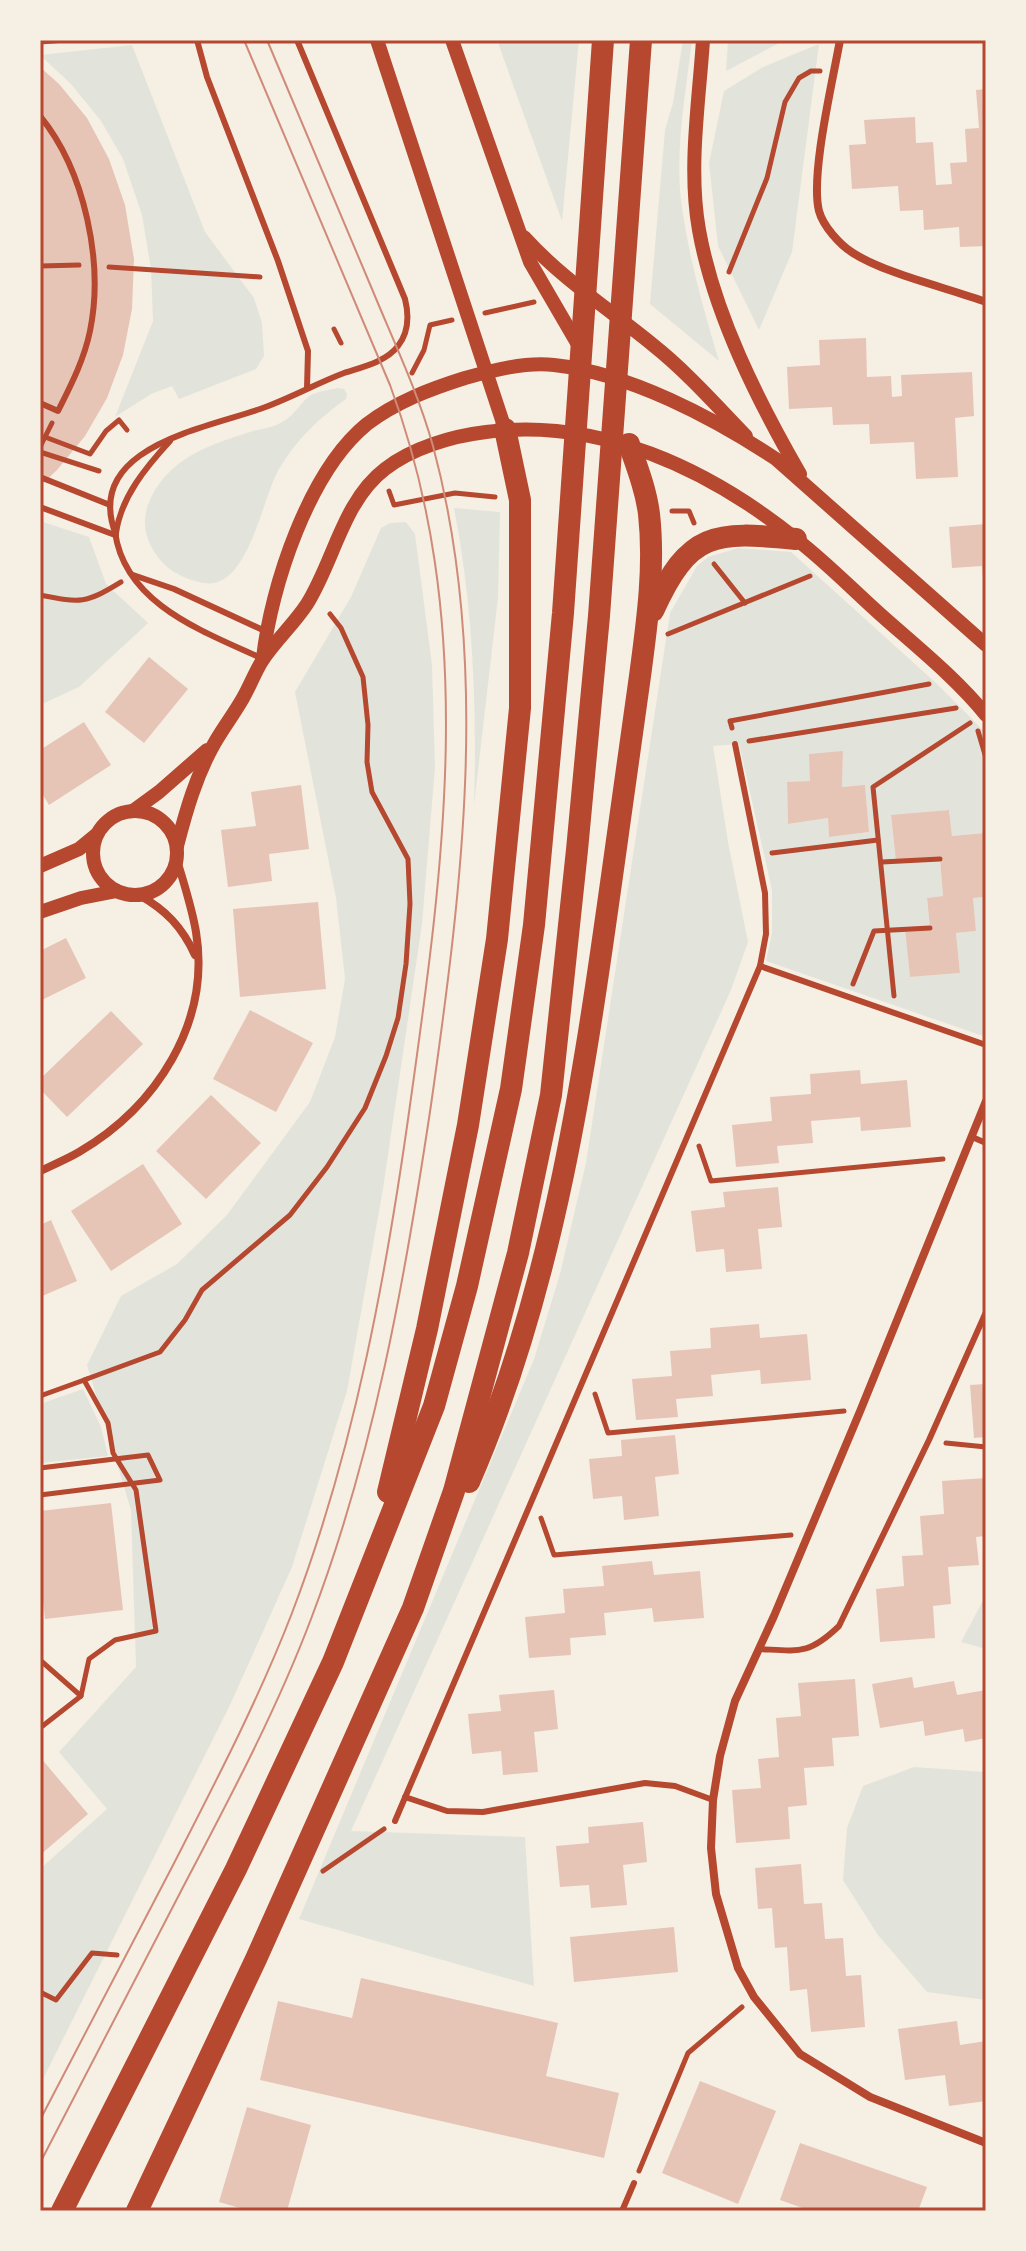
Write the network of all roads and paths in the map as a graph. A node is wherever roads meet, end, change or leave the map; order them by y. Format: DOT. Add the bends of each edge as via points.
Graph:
graph roads {
  1 [pos="65,40"];
  2 [pos="197,40"];
  3 [pos="297,40"];
  4 [pos="377,40"];
  5 [pos="452,40"];
  6 [pos="603,40"];
  7 [pos="643,40"];
  8 [pos="703,40"];
  9 [pos="840,40"];
  10 [pos="40,42"];
  11 [pos="835,71"];
  12 [pos="40,116"];
  13 [pos="43,126"];
  14 [pos="515,228"];
  15 [pos="40,266"];
  16 [pos="93,266"];
  17 [pos="260,277"];
  18 [pos="717,294"];
  19 [pos="986,302"];
  20 [pos="430,325"];
  21 [pos="334,329"];
  22 [pos="341,343"];
  23 [pos="486,372"];
  24 [pos="595,373"];
  25 [pos="408,375"];
  26 [pos="307,388"];
  27 [pos="40,403"];
  28 [pos="58,411"];
  29 [pos="505,429"];
  30 [pos="127,430"];
  31 [pos="45,437"];
  32 [pos="173,438"];
  33 [pos="629,444"];
  34 [pos="755,445"];
  35 [pos="40,450"];
  36 [pos="99,471"];
  37 [pos="40,477"];
  38 [pos="806,485"];
  39 [pos="110,505"];
  40 [pos="40,507"];
  41 [pos="116,535"];
  42 [pos="796,539"];
  43 [pos="708,557"];
  44 [pos="816,574"];
  45 [pos="133,575"];
  46 [pos="114,586"];
  47 [pos="40,595"];
  48 [pos="745,603"];
  49 [pos="330,614"];
  50 [pos="656,631"];
  51 [pos="266,632"];
  52 [pos="281,639"];
  53 [pos="986,645"];
  54 [pos="263,659"];
  55 [pos="936,683"];
  56 [pos="961,707"];
  57 [pos="980,718"];
  58 [pos="735,744"];
  59 [pos="213,745"];
  60 [pos="986,758"];
  61 [pos="133,811"];
  62 [pos="96,835"];
  63 [pos="878,840"];
  64 [pos="177,853"];
  65 [pos="757,855"];
  66 [pos="940,859"];
  67 [pos="882,862"];
  68 [pos="40,866"];
  69 [pos="117,891"];
  70 [pos="139,895"];
  71 [pos="40,912"];
  72 [pos="930,928"];
  73 [pos="889,929"];
  74 [pos="197,959"];
  75 [pos="760,966"];
  76 [pos="848,996"];
  77 [pos="895,1013"];
  78 [pos="986,1045"];
  79 [pos="986,1101"];
  80 [pos="692,1125"];
  81 [pos="972,1137"];
  82 [pos="986,1143"];
  83 [pos="964,1157"];
  84 [pos="40,1171"];
  85 [pos="986,1312"];
  86 [pos="587,1371"];
  87 [pos="88,1379"];
  88 [pos="40,1396"];
  89 [pos="861,1409"];
  90 [pos="929,1440"];
  91 [pos="986,1447"];
  92 [pos="117,1459"];
  93 [pos="40,1468"];
  94 [pos="132,1484"];
  95 [pos="40,1495"];
  96 [pos="533,1496"];
  97 [pos="808,1534"];
  98 [pos="358,1602"];
  99 [pos="413,1608"];
  100 [pos="759,1649"];
  101 [pos="40,1660"];
  102 [pos="81,1696"];
  103 [pos="40,1728"];
  104 [pos="405,1797"];
  105 [pos="713,1800"];
  106 [pos="395,1821"];
  107 [pos="317,1876"];
  108 [pos="117,1955"];
  109 [pos="40,1992"];
  110 [pos="754,1997"];
  111 [pos="986,2143"];
  112 [pos="634,2183"];
  113 [pos="62,2211"];
  114 [pos="137,2211"];
  115 [pos="622,2211"];
  1 -- 10 [label="path"];
  2 -- 26 [label="lane" via="308,351"];
  3 -- 26 [label="lane" via="405,299 407,317 403,337 391,353"];
  4 -- 23 [label="street"];
  5 -- 14 [label="street"];
  6 -- 98 [label="highway" via="557,677 534,925 511,1089 434,1406"];
  7 -- 99 [label="highway" via="593,680 551,1095 484,1388"];
  8 -- 18 [label="street" via="695,190 699,229"];
  9 -- 11 [label="street"];
  11 -- 18 [label="path" via="811,71 799,78 785,102 767,178"];
  11 -- 19 [label="street" via="817,198 833,235 853,253"];
  12 -- 13 [label="lane"];
  13 -- 16 [label="lane" via="82,200 92,235"];
  14 -- 24 [label="street" via="539,282"];
  14 -- 34 [label="street" via="544,260 683,371"];
  15 -- 16 [label="path"];
  16 -- 17 [label="path"];
  16 -- 28 [label="lane" via="90,331"];
  18 -- 38 [label="street" via="763,405"];
  20 -- 25 [label="path" via="415,371"];
  21 -- 22 [label="path"];
  23 -- 24 [label="street" via="552,365"];
  23 -- 29 [label="street"];
  23 -- 51 [label="street" via="397,404 351,440 300,525"];
  24 -- 33 [label="street"];
  24 -- 34 [label="street" via="667,399"];
  26 -- 32 [label="lane"];
  27 -- 28 [label="lane"];
  28 -- 31 [label="path"];
  29 -- 33 [label="street" via="566,430"];
  29 -- 52 [label="street" via="450,439 381,471 347,520 308,602"];
  29 -- 98 [label="highway" via="520,500 520,708 497,939 468,1125 427,1329"];
  30 -- 31 [label="path" via="119,420 90,454"];
  31 -- 35 [label="path"];
  32 -- 39 [label="lane" via="128,464"];
  32 -- 41 [label="lane" via="138,481"];
  33 -- 42 [label="street" via="749,504"];
  33 -- 50 [label="highway" via="649,511"];
  34 -- 38 [label="street"];
  35 -- 36 [label="path"];
  37 -- 39 [label="lane"];
  38 -- 53 [label="street"];
  39 -- 41 [label="lane"];
  40 -- 41 [label="lane"];
  41 -- 45 [label="lane" via="118,550"];
  42 -- 50 [label="highway" via="732,535 702,542 678,564 662,592"];
  42 -- 57 [label="street" via="940,668"];
  43 -- 48 [label="path"];
  44 -- 48 [label="path"];
  45 -- 51 [label="lane"];
  45 -- 54 [label="lane" via="169,612"];
  46 -- 47 [label="path" via="80,602"];
  48 -- 50 [label="path"];
  49 -- 87 [label="path" via="363,677 372,792 408,859 406,964 386,1056 365,1108 290,1215 202,1290 160,1352"];
  50 -- 99 [label="highway" via="555,1213 527,1325 484,1446"];
  51 -- 52 [label="lane"];
  51 -- 54 [label="street"];
  52 -- 54 [label="street"];
  54 -- 59 [label="street"];
  55 -- 58 [label="path" via="730,721"];
  56 -- 58 [label="path"];
  57 -- 60 [label="path"];
  57 -- 63 [label="path" via="873,787"];
  58 -- 65 [label="lane"];
  59 -- 61 [label="street"];
  59 -- 64 [label="street" via="193,789"];
  61 -- 62 [label="street" via="112,817"];
  61 -- 64 [label="street" via="161,820"];
  62 -- 68 [label="street" via="79,849"];
  62 -- 69 [label="street" via="96,871"];
  63 -- 65 [label="path"];
  63 -- 67 [label="path"];
  64 -- 70 [label="street" via="172,874 160,887"];
  64 -- 74 [label="street"];
  65 -- 75 [label="lane" via="765,893"];
  66 -- 67 [label="path"];
  67 -- 73 [label="path"];
  69 -- 70 [label="street"];
  69 -- 71 [label="street"];
  70 -- 74 [label="street" via="180,926"];
  72 -- 73 [label="path"];
  73 -- 76 [label="path" via="874,931"];
  73 -- 77 [label="path"];
  74 -- 84 [label="street" via="190,1021 175,1057 152,1090 120,1123"];
  75 -- 76 [label="lane"];
  75 -- 80 [label="lane"];
  76 -- 77 [label="lane"];
  77 -- 78 [label="lane"];
  79 -- 81 [label="street"];
  80 -- 83 [label="path" via="711,1181"];
  80 -- 86 [label="lane"];
  81 -- 82 [label="lane"];
  81 -- 83 [label="street"];
  83 -- 89 [label="street"];
  85 -- 90 [label="lane"];
  86 -- 89 [label="path" via="608,1433"];
  86 -- 96 [label="lane"];
  87 -- 88 [label="path"];
  87 -- 92 [label="path" via="84,1380 108,1423"];
  89 -- 97 [label="street"];
  90 -- 91 [label="path"];
  90 -- 100 [label="lane" via="839,1626 807,1650"];
  92 -- 93 [label="path"];
  92 -- 94 [label="path"];
  92 -- 94 [label="path" via="148,1455 160,1480"];
  94 -- 95 [label="path"];
  94 -- 102 [label="path" via="156,1631 115,1640 89,1659"];
  96 -- 97 [label="path" via="554,1555"];
  96 -- 104 [label="lane"];
  97 -- 100 [label="street"];
  98 -- 113 [label="highway" via="236,1869"];
  99 -- 114 [label="highway"];
  100 -- 105 [label="street" via="735,1701"];
  101 -- 102 [label="path"];
  102 -- 103 [label="path"];
  104 -- 105 [label="lane" via="447,1811 483,1812 645,1783 675,1786"];
  104 -- 106 [label="lane"];
  105 -- 110 [label="street" via="716,1894 738,1968"];
  106 -- 107 [label="path"];
  108 -- 109 [label="path" via="92,1953 56,2000"];
  110 -- 111 [label="street" via="800,2054 836,2078"];
  110 -- 112 [label="path" via="688,2053"];
  112 -- 115 [label="lane"];
}
